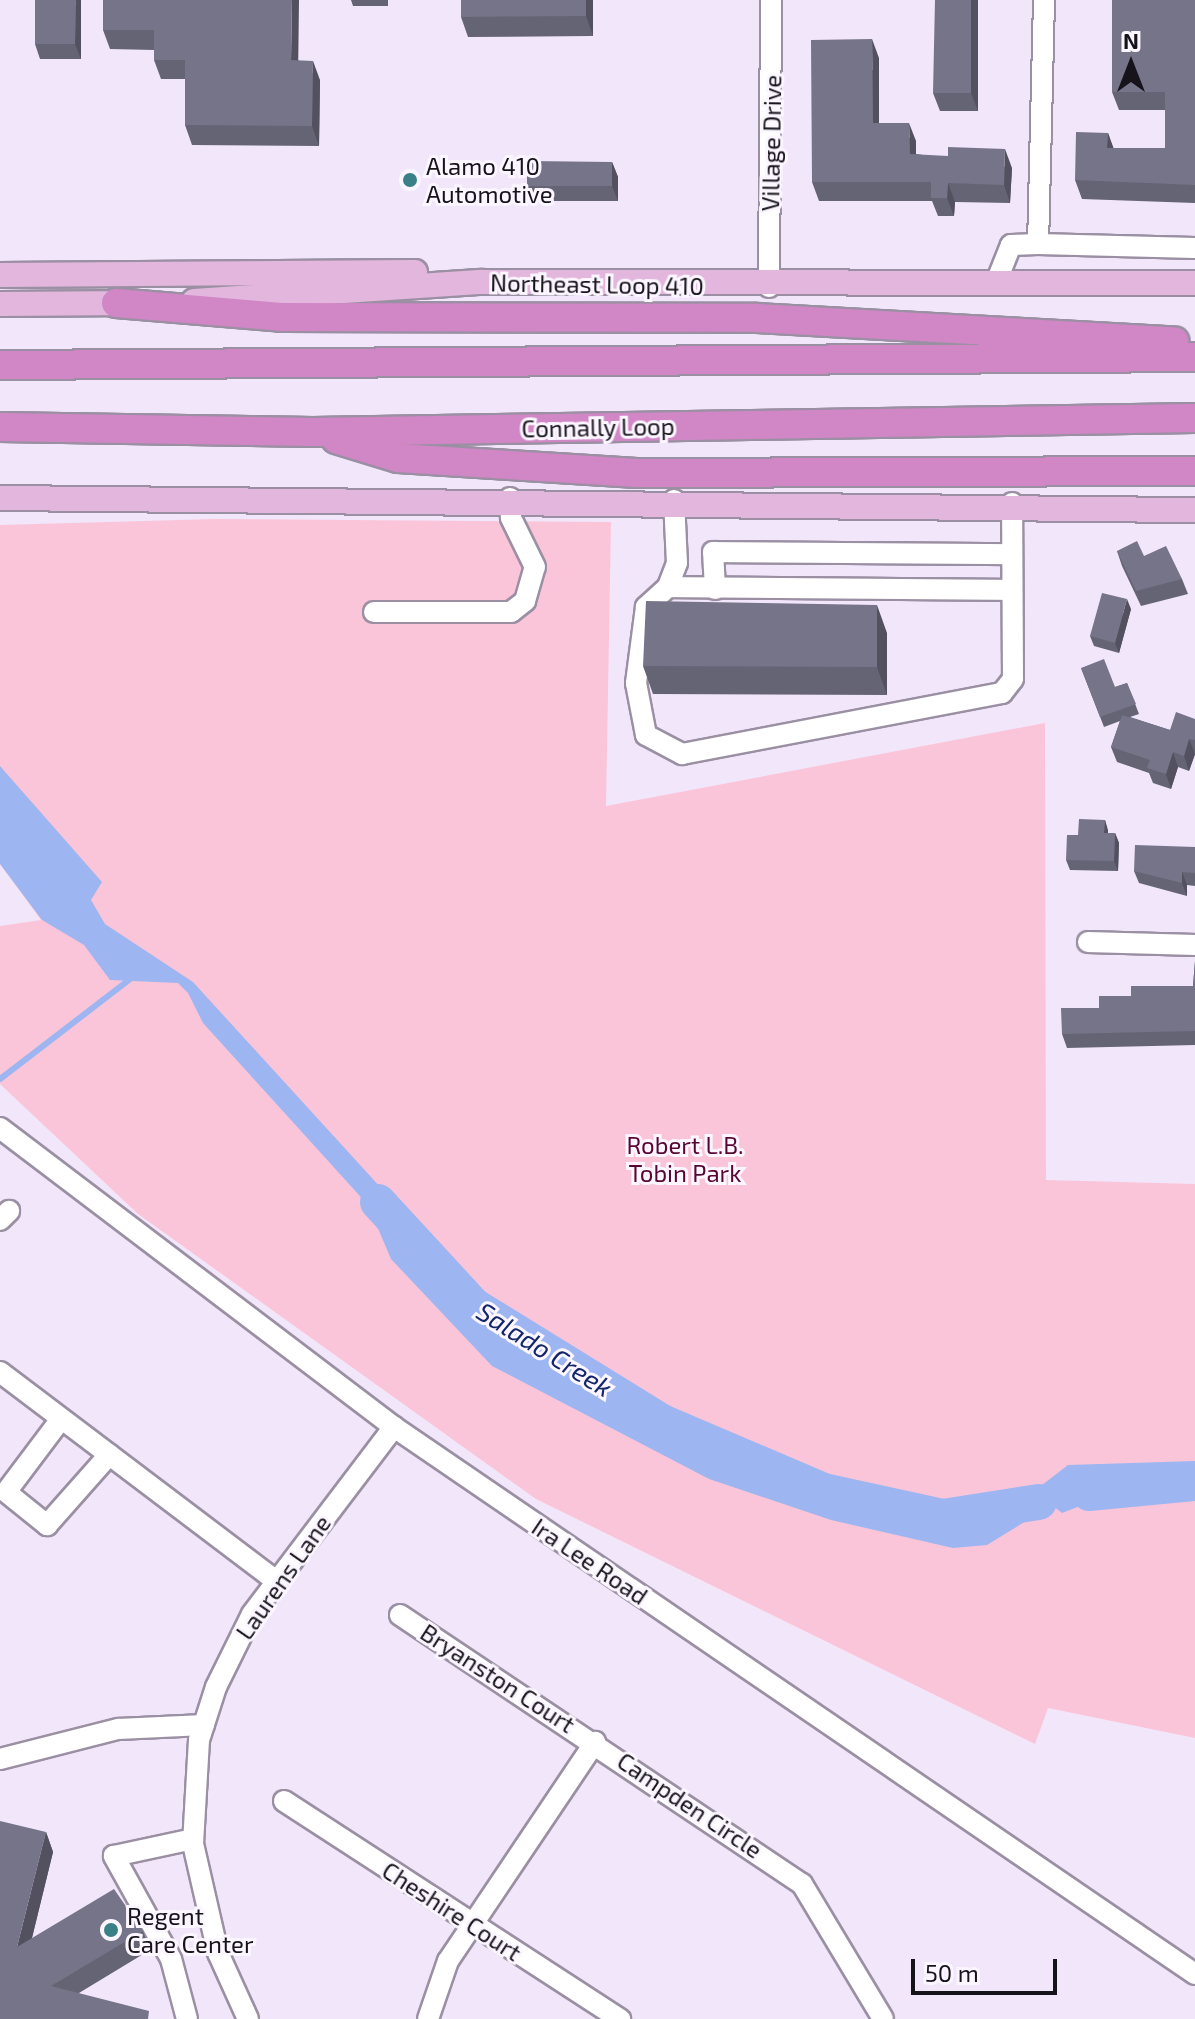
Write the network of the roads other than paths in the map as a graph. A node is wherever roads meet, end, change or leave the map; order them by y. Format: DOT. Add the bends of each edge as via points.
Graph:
graph roads {
  1 [pos="771,0"];
  2 [pos="1044,0"];
  3 [pos="1038,244"];
  4 [pos="1195,248"];
  5 [pos="0,275"];
  6 [pos="541,283"];
  7 [pos="1195,283"];
  8 [pos="995,285"];
  9 [pos="769,287"];
  10 [pos="116,303"];
  11 [pos="0,304"];
  12 [pos="1195,343"];
  13 [pos="1195,357"];
  14 [pos="0,365"];
  15 [pos="1195,418"];
  16 [pos="0,427"];
  17 [pos="313,432"];
  18 [pos="1016,471"];
  19 [pos="1195,471"];
  20 [pos="1195,484"];
  21 [pos="0,498"];
  22 [pos="510,498"];
  23 [pos="674,500"];
  24 [pos="1012,503"];
  25 [pos="1195,510"];
  26 [pos="1012,554"];
  27 [pos="668,587"];
  28 [pos="715,589"];
  29 [pos="1012,590"];
  30 [pos="374,612"];
  31 [pos="1088,942"];
  32 [pos="1195,945"];
  33 [pos="0,1128"];
  34 [pos="0,1372"];
  35 [pos="61,1419"];
  36 [pos="394,1427"];
  37 [pos="109,1455"];
  38 [pos="276,1581"];
  39 [pos="400,1615"];
  40 [pos="204,1725"];
  41 [pos="595,1742"];
  42 [pos="0,1759"];
  43 [pos="284,1801"];
  44 [pos="193,1839"];
  45 [pos="473,1925"];
  46 [pos="1195,1974"];
  47 [pos="187,2019"];
  48 [pos="248,2019"];
  49 [pos="428,2019"];
  50 [pos="620,2019"];
  51 [pos="883,2019"];
  1 -- 9 [label="street, Village Drive"];
  2 -- 3 [label="street"];
  3 -- 4 [label="street"];
  3 -- 8 [label="street" via="1011,245"];
  5 -- 6 [label="main road" via="322,269"];
  6 -- 9 [label="main road, Northeast Loop 410"];
  6 -- 10 [label="main road, Northeast Loop 410"];
  7 -- 8 [label="main road, Northeast Loop 410"];
  8 -- 9 [label="main road, Northeast Loop 410"];
  10 -- 11 [label="main road, Northeast Loop 410"];
  10 -- 12 [label="highway" via="281,317 757,318"];
  13 -- 14 [label="highway"];
  15 -- 17 [label="highway, Connally Loop"];
  16 -- 17 [label="highway, Connally Loop"];
  17 -- 18 [label="highway" via="398,458 507,466"];
  18 -- 19 [label="highway"];
  18 -- 20 [label="highway"];
  21 -- 22 [label="main road"];
  22 -- 23 [label="main road"];
  22 -- 30 [label="street" via="511,518 535,567 525,601 511,612"];
  23 -- 24 [label="main road"];
  23 -- 27 [label="street" via="677,563"];
  24 -- 25 [label="main road"];
  24 -- 26 [label="street"];
  26 -- 28 [label="street" via="713,552"];
  26 -- 29 [label="street"];
  27 -- 28 [label="street"];
  27 -- 29 [label="street" via="646,607 637,634 636,683 646,735 682,754 1002,693 1013,679"];
  28 -- 29 [label="street"];
  31 -- 32 [label="street"];
  33 -- 36 [label="street, Ira Lee Road"];
  34 -- 35 [label="street"];
  35 -- 37 [label="street"];
  35 -- 37 [label="street" via="6,1492 47,1525"];
  36 -- 38 [label="street, Laurens Lane"];
  36 -- 46 [label="street, Ira Lee Road"];
  37 -- 38 [label="street"];
  38 -- 40 [label="street, Laurens Lane" via="232,1649"];
  39 -- 41 [label="street, Bryanston Court"];
  40 -- 42 [label="street" via="118,1729"];
  40 -- 44 [label="street, Laurens Lane" via="191,1791"];
  41 -- 45 [label="street, Campden Circle"];
  41 -- 51 [label="street, Campden Circle" via="802,1884"];
  43 -- 45 [label="street, Cheshire Court"];
  44 -- 47 [label="street" via="114,1856 171,1959"];
  44 -- 48 [label="street, Laurens Lane" via="204,1907"];
  45 -- 49 [label="street, Campden Circle" via="440,1977"];
  45 -- 50 [label="street, Cheshire Court"];
}
